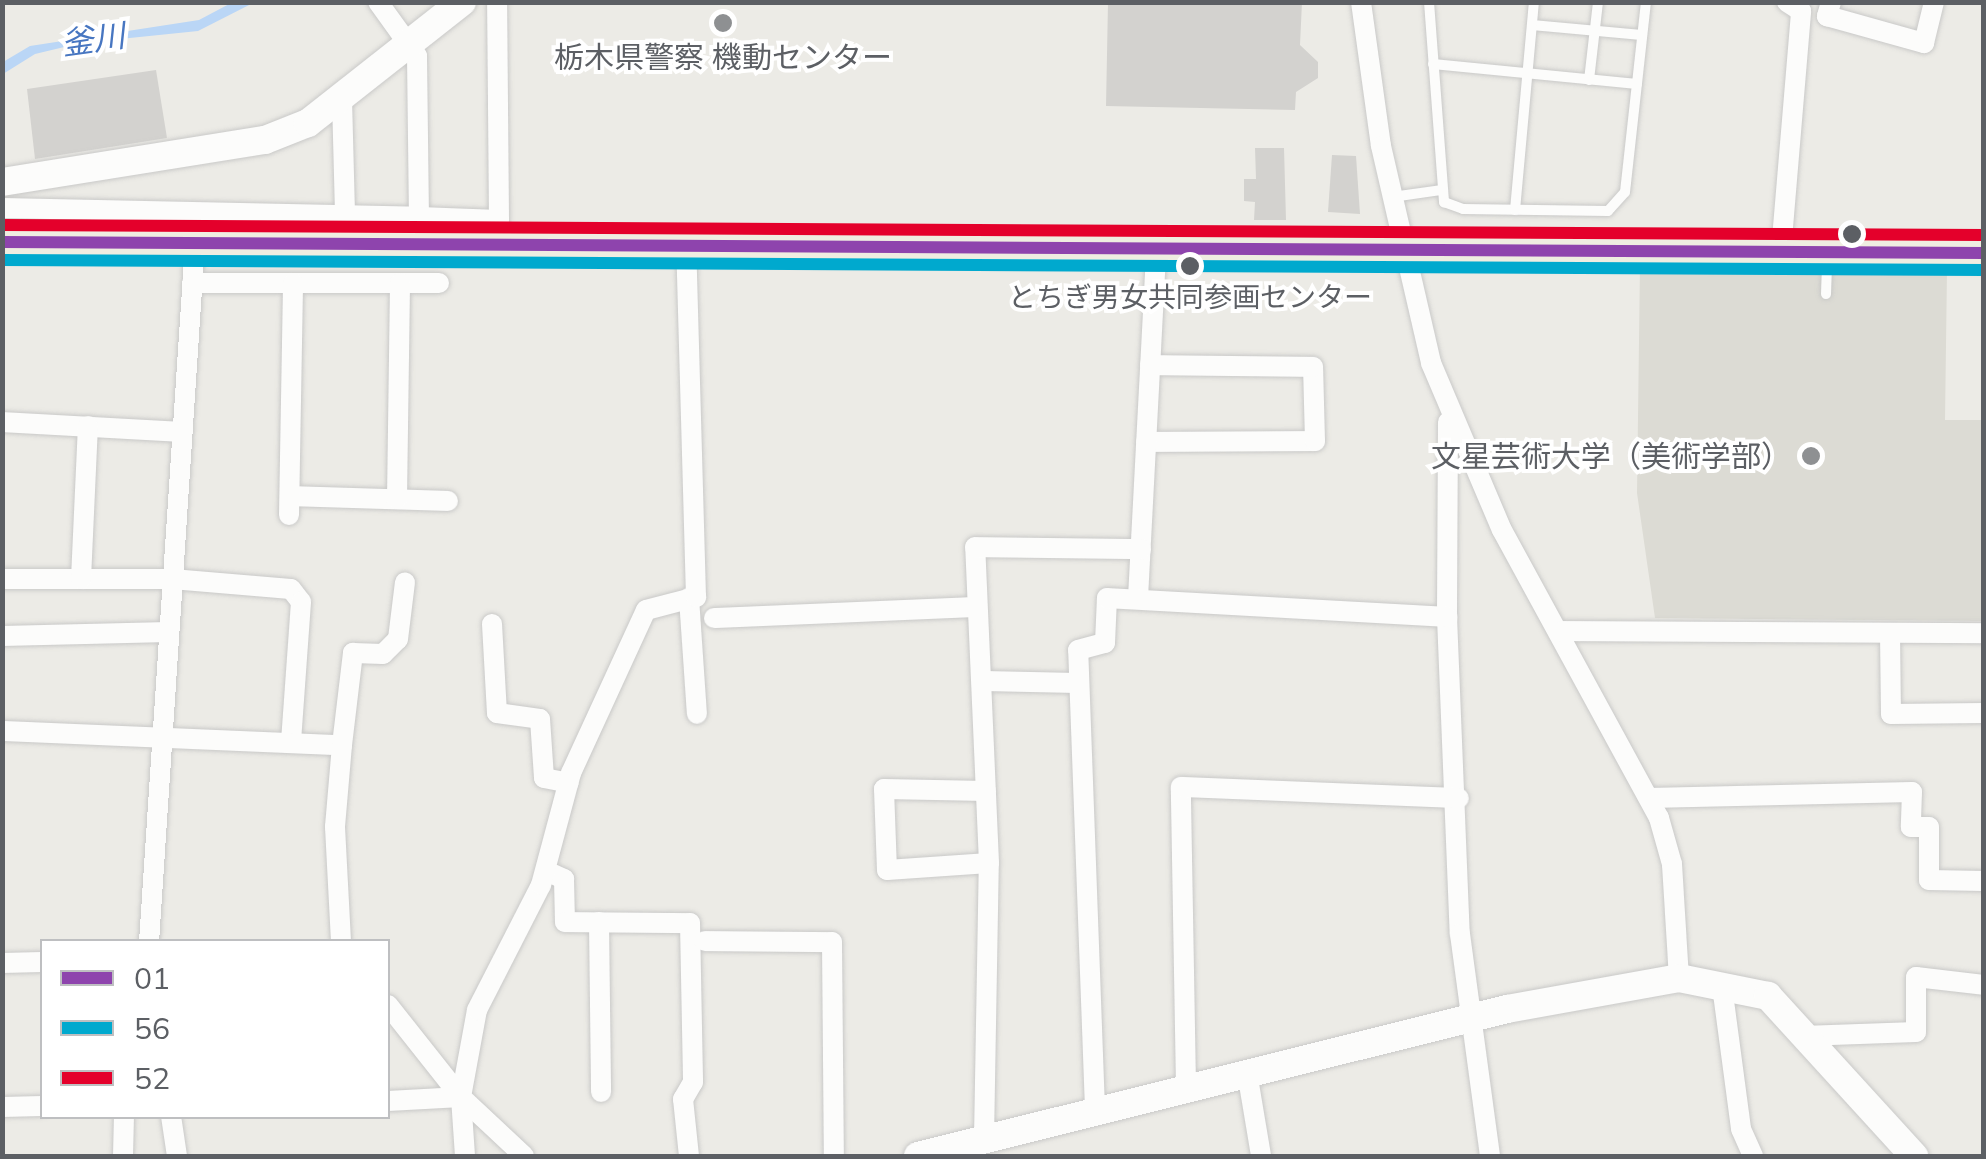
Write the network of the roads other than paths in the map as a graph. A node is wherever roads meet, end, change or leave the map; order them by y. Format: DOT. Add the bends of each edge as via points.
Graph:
graph roads {
  1 [pos="378,2"];
  2 [pos="462,2"];
  3 [pos="497,2"];
  4 [pos="1361,2"];
  5 [pos="1430,2"];
  6 [pos="1534,2"];
  7 [pos="1598,2"];
  8 [pos="1646,2"];
  9 [pos="1786,2"];
  10 [pos="1830,2"];
  11 [pos="1934,2"];
  12 [pos="1532,25"];
  13 [pos="1595,31"];
  14 [pos="1642,35"];
  15 [pos="411,42"];
  16 [pos="1433,64"];
  17 [pos="1528,74"];
  18 [pos="1589,80"];
  19 [pos="1637,84"];
  20 [pos="342,99"];
  21 [pos="2,182"];
  22 [pos="1441,190"];
  23 [pos="1392,197"];
  24 [pos="2,208"];
  25 [pos="1515,210"];
  26 [pos="345,216"];
  27 [pos="419,218"];
  28 [pos="2,242"];
  29 [pos="195,244"];
  30 [pos="686,247"];
  31 [pos="1409,249"];
  32 [pos="1156,251"];
  33 [pos="1781,251"];
  34 [pos="1827,251"];
  35 [pos="1984,253"];
  36 [pos="293,283"];
  37 [pos="400,283"];
  38 [pos="440,283"];
  39 [pos="192,284"];
  40 [pos="1826,294"];
  41 [pos="1150,366"];
  42 [pos="1448,414"];
  43 [pos="2,422"];
  44 [pos="88,426"];
  45 [pos="182,432"];
  46 [pos="1146,442"];
  47 [pos="397,500"];
  48 [pos="448,501"];
  49 [pos="1141,549"];
  50 [pos="81,579"];
  51 [pos="172,579"];
  52 [pos="2,580"];
  53 [pos="406,582"];
  54 [pos="689,598"];
  55 [pos="1138,598"];
  56 [pos="977,607"];
  57 [pos="1447,617"];
  58 [pos="714,618"];
  59 [pos="492,624"];
  60 [pos="1562,631"];
  61 [pos="169,632"];
  62 [pos="1890,632"];
  63 [pos="1984,633"];
  64 [pos="2,636"];
  65 [pos="982,681"];
  66 [pos="1079,683"];
  67 [pos="1984,713"];
  68 [pos="697,714"];
  69 [pos="2,731"];
  70 [pos="162,734"];
  71 [pos="291,742"];
  72 [pos="342,744"];
  73 [pos="569,784"];
  74 [pos="986,792"];
  75 [pos="1459,798"];
  76 [pos="1649,798"];
  77 [pos="989,863"];
  78 [pos="546,872"];
  79 [pos="1984,881"];
  80 [pos="599,922"];
  81 [pos="148,939"];
  82 [pos="341,939"];
  83 [pos="705,941"];
  84 [pos="40,962"];
  85 [pos="2,963"];
  86 [pos="1679,978"];
  87 [pos="1984,985"];
  88 [pos="1722,986"];
  89 [pos="390,1007"];
  90 [pos="1468,1018"];
  91 [pos="1803,1036"];
  92 [pos="1247,1072"];
  93 [pos="1186,1086"];
  94 [pos="601,1092"];
  95 [pos="462,1097"];
  96 [pos="390,1101"];
  97 [pos="40,1106"];
  98 [pos="2,1107"];
  99 [pos="1095,1109"];
  100 [pos="124,1119"];
  101 [pos="171,1119"];
  102 [pos="984,1138"];
  103 [pos="123,1156"];
  104 [pos="177,1156"];
  105 [pos="465,1156"];
  106 [pos="524,1156"];
  107 [pos="689,1156"];
  108 [pos="834,1156"];
  109 [pos="918,1156"];
  110 [pos="1262,1156"];
  111 [pos="1490,1156"];
  112 [pos="1753,1156"];
  113 [pos="1914,1156"];
  1 -- 15 [label="street"];
  2 -- 15 [label="street"];
  3 -- 27 [label="street" via="500,220"];
  4 -- 23 [label="street"];
  5 -- 16 [label="lane"];
  6 -- 12 [label="lane"];
  7 -- 13 [label="lane"];
  8 -- 14 [label="lane"];
  9 -- 33 [label="street" via="1800,11"];
  10 -- 11 [label="street" via="1827,16 1924,43"];
  12 -- 13 [label="lane"];
  12 -- 17 [label="lane"];
  13 -- 14 [label="lane"];
  13 -- 18 [label="lane"];
  14 -- 19 [label="lane"];
  15 -- 20 [label="street"];
  15 -- 27 [label="street" via="418,69"];
  16 -- 17 [label="lane"];
  16 -- 22 [label="lane"];
  17 -- 18 [label="lane"];
  17 -- 25 [label="lane"];
  18 -- 19 [label="lane"];
  19 -- 25 [label="lane" via="1622,201 1608,211"];
  20 -- 21 [label="street" via="308,123 264,140"];
  20 -- 26 [label="street"];
  22 -- 23 [label="lane"];
  22 -- 25 [label="lane" via="1453,208"];
  23 -- 31 [label="street"];
  24 -- 26 [label="street"];
  26 -- 27 [label="street"];
  28 -- 29 [label="highway"];
  29 -- 30 [label="highway"];
  29 -- 39 [label="street"];
  30 -- 32 [label="highway"];
  30 -- 54 [label="street" via="696,597"];
  31 -- 32 [label="highway"];
  31 -- 33 [label="highway"];
  31 -- 42 [label="street"];
  32 -- 41 [label="street"];
  33 -- 34 [label="highway"];
  34 -- 35 [label="highway"];
  34 -- 40 [label="lane"];
  36 -- 37 [label="street"];
  36 -- 39 [label="street"];
  36 -- 47 [label="street" via="289,506"];
  37 -- 38 [label="street"];
  37 -- 47 [label="street"];
  39 -- 45 [label="street"];
  41 -- 46 [label="street"];
  41 -- 46 [label="street" via="1313,367 1315,441"];
  42 -- 57 [label="street"];
  42 -- 60 [label="street" via="1502,530"];
  43 -- 44 [label="street"];
  44 -- 45 [label="street"];
  44 -- 50 [label="street"];
  45 -- 51 [label="street"];
  46 -- 49 [label="street"];
  47 -- 48 [label="street"];
  49 -- 55 [label="street"];
  49 -- 56 [label="street" via="975,547"];
  50 -- 51 [label="street"];
  50 -- 52 [label="street"];
  51 -- 61 [label="street"];
  51 -- 71 [label="street" via="291,589 302,602"];
  53 -- 72 [label="street" via="398,640 383,654 353,653"];
  54 -- 68 [label="street"];
  54 -- 73 [label="street" via="646,610"];
  55 -- 57 [label="street"];
  55 -- 66 [label="street" via="1107,598 1105,643 1078,650"];
  56 -- 58 [label="street"];
  56 -- 65 [label="street"];
  57 -- 75 [label="street"];
  59 -- 73 [label="street" via="497,713 540,719 544,778"];
  60 -- 62 [label="street"];
  60 -- 76 [label="street"];
  61 -- 64 [label="street"];
  61 -- 70 [label="street"];
  62 -- 63 [label="street"];
  62 -- 67 [label="street" via="1891,714"];
  65 -- 66 [label="street"];
  65 -- 74 [label="street"];
  66 -- 99 [label="street"];
  69 -- 70 [label="street"];
  70 -- 71 [label="street"];
  70 -- 81 [label="street"];
  71 -- 72 [label="street"];
  72 -- 82 [label="street" via="335,827"];
  73 -- 78 [label="street"];
  74 -- 77 [label="street"];
  74 -- 77 [label="street" via="884,789 886,854 887,870"];
  75 -- 90 [label="street"];
  75 -- 93 [label="street" via="1182,787"];
  76 -- 79 [label="street" via="1912,792 1911,827 1930,827 1929,880"];
  76 -- 86 [label="street" via="1672,864"];
  77 -- 102 [label="street"];
  78 -- 80 [label="street" via="564,879 565,922"];
  78 -- 95 [label="street" via="478,1010"];
  80 -- 94 [label="street"];
  80 -- 107 [label="street" via="690,923 694,1082 684,1099"];
  83 -- 108 [label="street" via="832,942"];
  84 -- 85 [label="street"];
  86 -- 88 [label="street"];
  86 -- 90 [label="street"];
  87 -- 91 [label="street" via="1916,977 1916,1032"];
  88 -- 91 [label="street" via="1768,996"];
  88 -- 112 [label="street" via="1741,1128"];
  89 -- 95 [label="street"];
  90 -- 92 [label="street"];
  90 -- 111 [label="street"];
  91 -- 113 [label="street"];
  92 -- 93 [label="street"];
  92 -- 110 [label="street"];
  93 -- 99 [label="street"];
  95 -- 96 [label="street"];
  95 -- 105 [label="street"];
  95 -- 106 [label="street"];
  97 -- 98 [label="street"];
  99 -- 102 [label="street"];
  100 -- 103 [label="street"];
  101 -- 104 [label="street"];
  102 -- 109 [label="street"];
}
